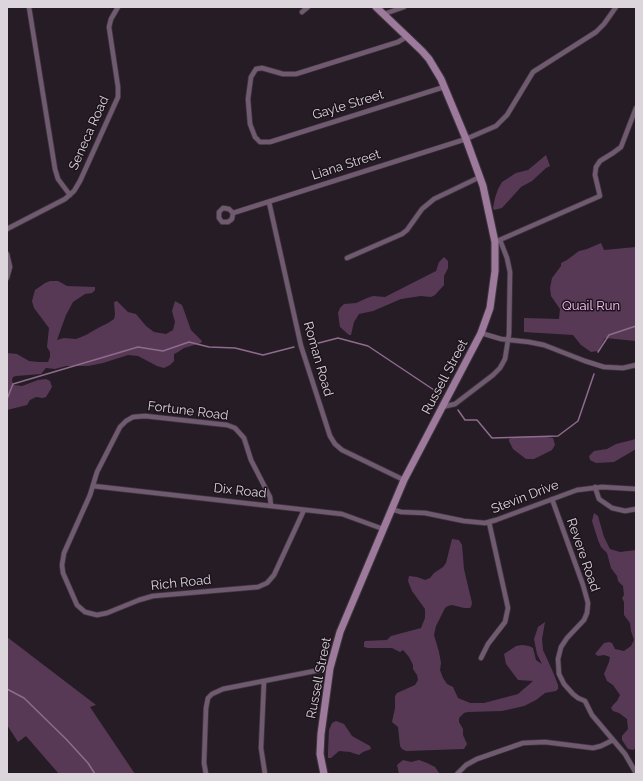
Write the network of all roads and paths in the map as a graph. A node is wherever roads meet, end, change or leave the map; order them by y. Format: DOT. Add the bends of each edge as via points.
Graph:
graph roads {
  1 [pos="30,7"];
  2 [pos="118,7"];
  3 [pos="308,7"];
  4 [pos="376,7"];
  5 [pos="404,7"];
  6 [pos="616,7"];
  7 [pos="302,12"];
  8 [pos="384,14"];
  9 [pos="408,36"];
  10 [pos="444,87"];
  11 [pos="636,108"];
  12 [pos="466,139"];
  13 [pos="480,176"];
  14 [pos="70,195"];
  15 [pos="270,202"];
  16 [pos="233,213"];
  17 [pos="7,229"];
  18 [pos="498,241"];
  19 [pos="7,254"];
  20 [pos="347,258"];
  21 [pos="7,278"];
  22 [pos="481,334"];
  23 [pos="508,340"];
  24 [pos="636,365"];
  25 [pos="442,407"];
  26 [pos="404,480"];
  27 [pos="93,486"];
  28 [pos="595,487"];
  29 [pos="636,489"];
  30 [pos="552,498"];
  31 [pos="271,506"];
  32 [pos="391,509"];
  33 [pos="636,509"];
  34 [pos="304,510"];
  35 [pos="489,522"];
  36 [pos="383,529"];
  37 [pos="481,658"];
  38 [pos="330,668"];
  39 [pos="264,681"];
  40 [pos="613,740"];
  41 [pos="636,773"];
  42 [pos="206,774"];
  43 [pos="265,774"];
  44 [pos="324,774"];
  45 [pos="457,774"];
  1 -- 14 [label="street" via="55,169 58,179"];
  2 -- 14 [label="street, Seneca Road" via="109,27 118,97 80,181"];
  3 -- 7 [label="street"];
  4 -- 8 [label="street, Russell Street"];
  5 -- 8 [label="street"];
  6 -- 12 [label="street, Liana Street" via="596,32 533,72 501,122"];
  8 -- 9 [label="street, Russell Street"];
  9 -- 10 [label="street, Russell Street" via="429,59"];
  9 -- 10 [label="street, Gayle Street" via="398,42 296,74 256,69 250,84 248,110 251,130 258,140 270,142"];
  10 -- 12 [label="street, Russell Street"];
  11 -- 18 [label="street" via="621,147 600,161 596,167 595,175 600,196"];
  12 -- 13 [label="street, Russell Street"];
  12 -- 15 [label="street, Liana Street"];
  13 -- 18 [label="street, Russell Street"];
  13 -- 20 [label="street" via="434,199 402,234"];
  14 -- 17 [label="street, Seneca Road"];
  15 -- 16 [label="street, Liana Street"];
  15 -- 26 [label="street, Roman Road" via="301,346 330,436 342,450"];
  18 -- 22 [label="street, Russell Street" via="490,308"];
  18 -- 23 [label="street" via="507,258 510,272"];
  19 -- 21 [label="street" via="10,267"];
  22 -- 23 [label="street"];
  22 -- 25 [label="street, Russell Street"];
  23 -- 24 [label="street" via="544,345 604,367 623,368"];
  23 -- 25 [label="street" via="505,358 496,373 455,404"];
  25 -- 26 [label="street, Russell Street"];
  26 -- 32 [label="street, Russell Street"];
  27 -- 31 [label="street, Dix Road"];
  27 -- 31 [label="street, Fortune Road" via="97,472 120,427 133,417 145,416 237,429 244,438 251,460 271,498"];
  27 -- 34 [label="street, Rich Road" via="65,549 62,565 75,602 85,612 94,615 104,614 153,596 264,584 274,575"];
  28 -- 29 [label="street, Stevin Drive"];
  28 -- 30 [label="street, Stevin Drive"];
  28 -- 33 [label="street" via="599,499 612,508 625,511"];
  30 -- 35 [label="street, Stevin Drive"];
  30 -- 40 [label="street, Revere Road" via="588,603 584,620 561,647 558,670 566,687 576,697 585,700 592,715"];
  31 -- 34 [label="street, Dix Road"];
  32 -- 35 [label="street, Stevin Drive" via="478,523"];
  32 -- 36 [label="street, Russell Street"];
  34 -- 36 [label="street, Dix Road" via="345,515"];
  35 -- 37 [label="street" via="508,608 505,622"];
  36 -- 38 [label="street, Russell Street" via="340,632"];
  38 -- 39 [label="street"];
  38 -- 44 [label="street, Russell Street" via="320,742"];
  39 -- 42 [label="street" via="223,689 210,696 206,716"];
  39 -- 43 [label="street" via="261,748"];
  40 -- 41 [label="street, Revere Road"];
  40 -- 45 [label="street" via="593,748 545,742 523,743 472,762"];
}
